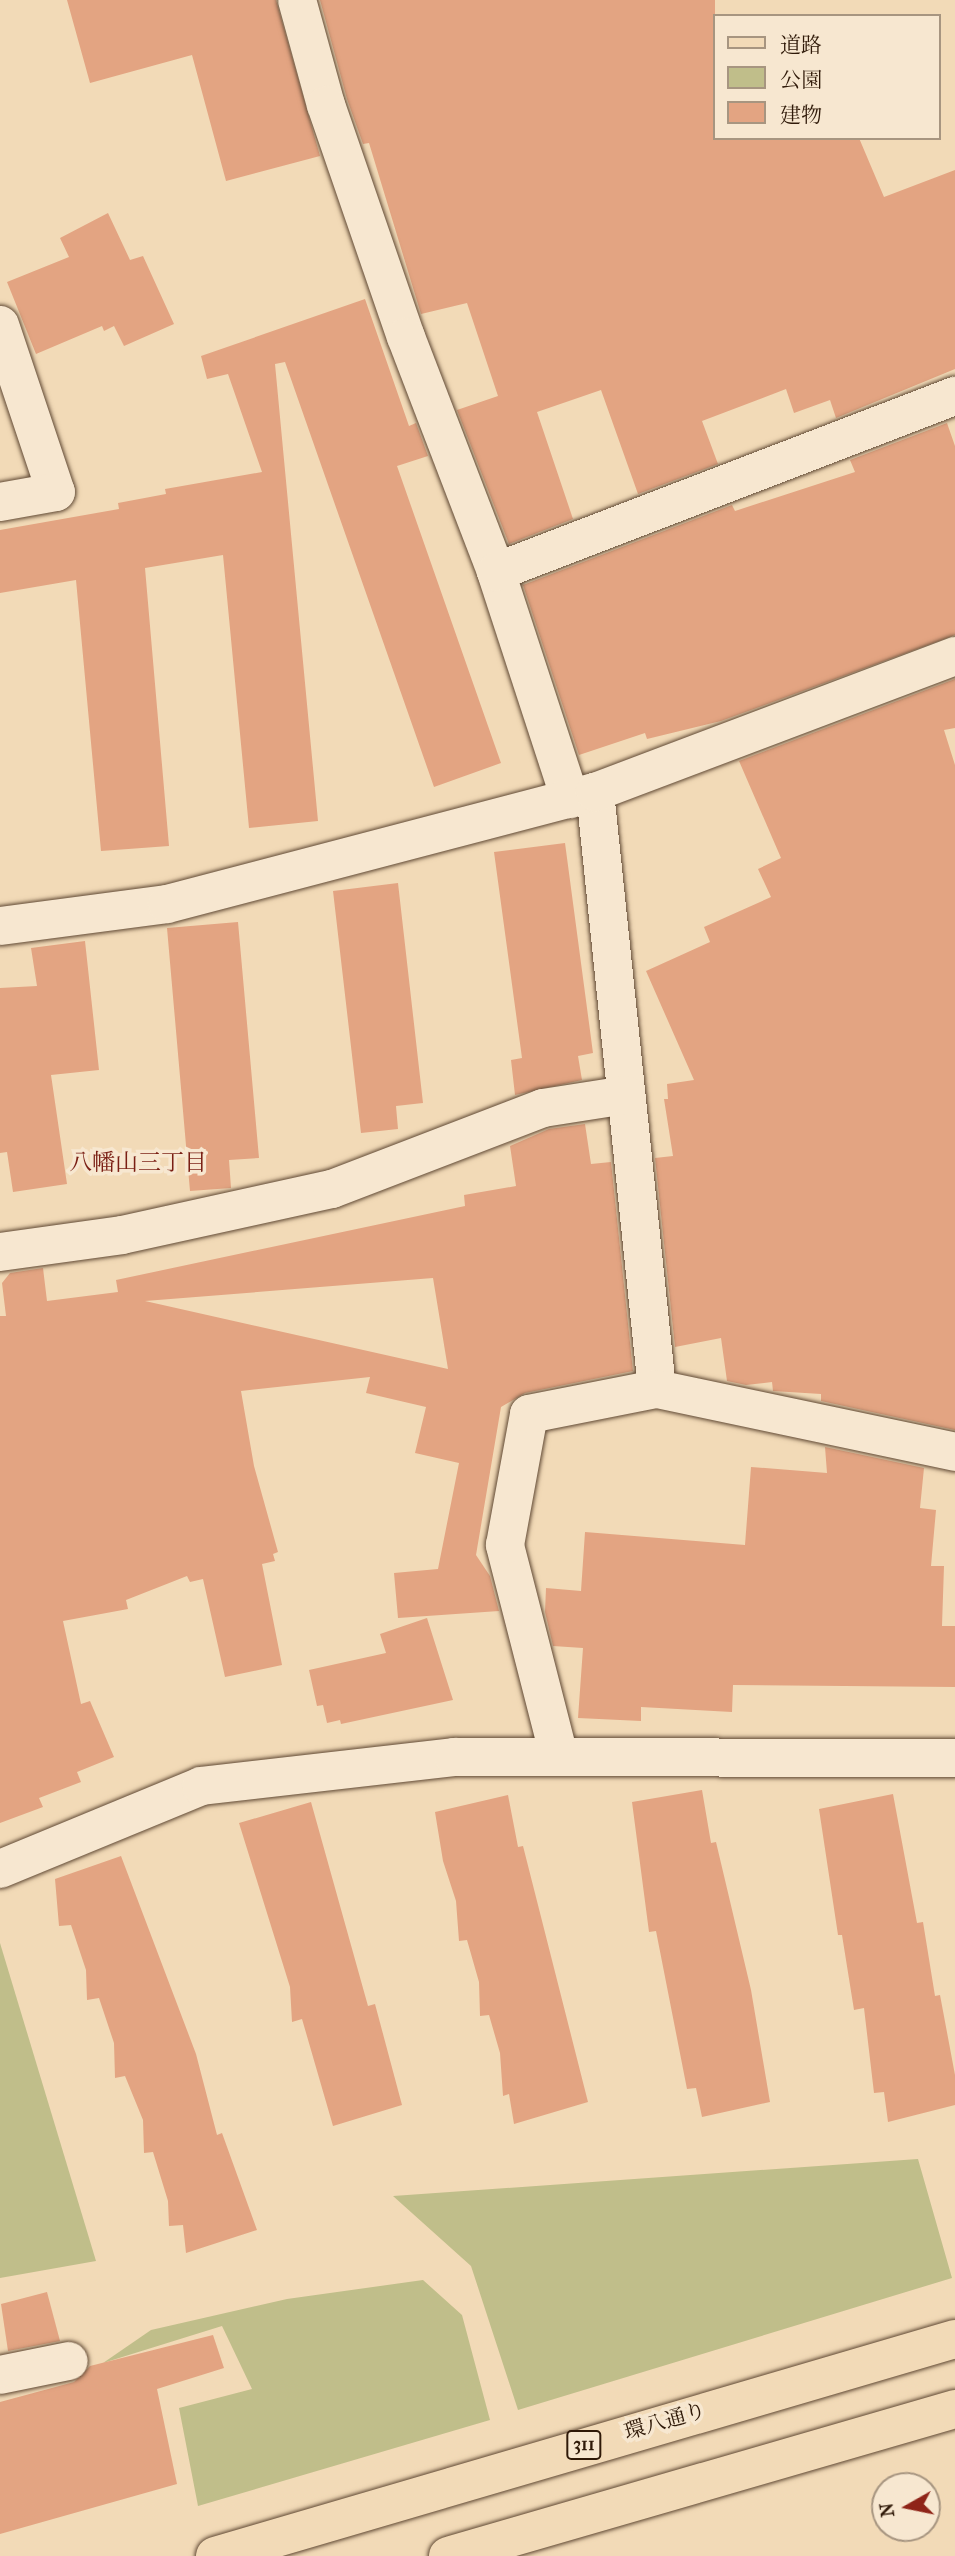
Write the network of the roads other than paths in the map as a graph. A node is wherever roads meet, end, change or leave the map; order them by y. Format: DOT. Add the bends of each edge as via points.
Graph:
graph roads {
  1 [pos="297,0"];
  2 [pos="0,325"];
  3 [pos="955,396"];
  4 [pos="0,502"];
  5 [pos="496,572"];
  6 [pos="955,656"];
  7 [pos="582,796"];
  8 [pos="0,926"];
  9 [pos="626,1095"];
  10 [pos="0,1252"];
  11 [pos="657,1389"];
  12 [pos="955,1452"];
  13 [pos="559,1756"];
  14 [pos="955,1758"];
  15 [pos="0,1869"];
  16 [pos="955,2339"];
  17 [pos="69,2361"];
  18 [pos="0,2375"];
  19 [pos="955,2409"];
  20 [pos="215,2556"];
  21 [pos="448,2556"];
  1 -- 5 [label="street" via="326,105 406,337"];
  2 -- 4 [label="street" via="56,492"];
  3 -- 5 [label="street"];
  5 -- 7 [label="street"];
  6 -- 7 [label="street"];
  7 -- 8 [label="street" via="167,904"];
  7 -- 9 [label="street"];
  9 -- 10 [label="street" via="543,1108 332,1189 122,1235"];
  9 -- 11 [label="street"];
  11 -- 12 [label="street"];
  11 -- 13 [label="street" via="529,1414 505,1545"];
  13 -- 14 [label="street"];
  13 -- 15 [label="street" via="454,1757 201,1786"];
  16 -- 20 [label="main road, 環八通り / 311"];
  17 -- 18 [label="street"];
  19 -- 21 [label="main road"];
}
